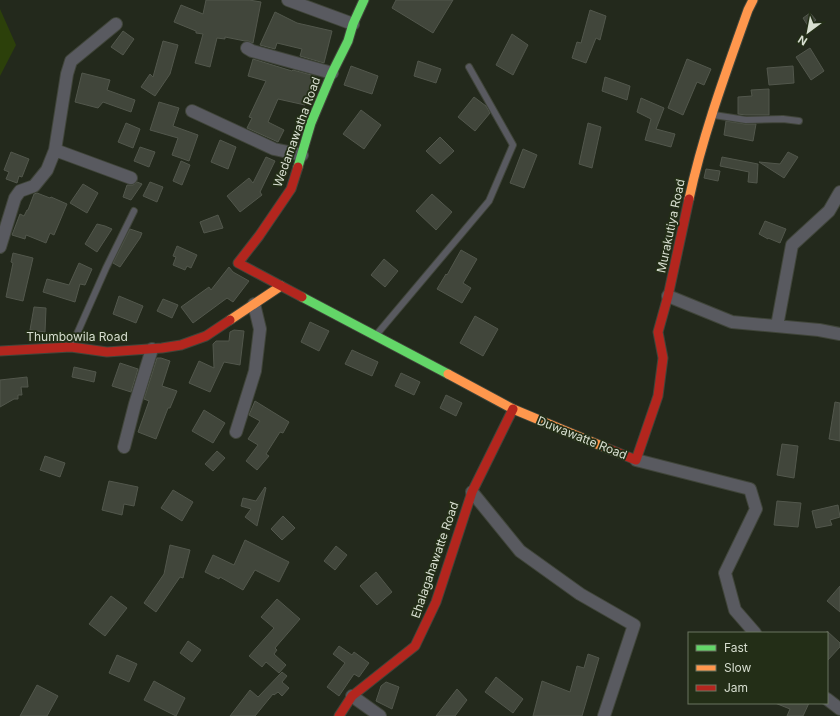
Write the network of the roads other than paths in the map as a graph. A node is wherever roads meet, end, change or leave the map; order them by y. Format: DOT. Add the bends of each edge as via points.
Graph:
graph roads {
  1 [pos="288,0"];
  2 [pos="364,0"];
  3 [pos="753,0"];
  4 [pos="116,24"];
  5 [pos="353,24"];
  6 [pos="247,48"];
  7 [pos="469,67"];
  8 [pos="332,73"];
  9 [pos="192,111"];
  10 [pos="712,114"];
  11 [pos="799,121"];
  12 [pos="55,150"];
  13 [pos="302,155"];
  14 [pos="131,178"];
  15 [pos="840,192"];
  16 [pos="134,211"];
  17 [pos="0,247"];
  18 [pos="281,286"];
  19 [pos="668,296"];
  20 [pos="254,304"];
  21 [pos="777,326"];
  22 [pos="840,334"];
  23 [pos="376,335"];
  24 [pos="71,347"];
  25 [pos="152,349"];
  26 [pos="0,351"];
  27 [pos="513,409"];
  28 [pos="236,432"];
  29 [pos="124,447"];
  30 [pos="636,460"];
  31 [pos="472,492"];
  32 [pos="754,632"];
  33 [pos="352,696"];
  34 [pos="828,700"];
  35 [pos="840,709"];
  36 [pos="339,716"];
  37 [pos="380,716"];
  38 [pos="604,716"];
  1 -- 5 [label="street"];
  2 -- 5 [label="street, Wedamawatha Road"];
  3 -- 10 [label="street, Murakutiya Road"];
  4 -- 12 [label="street" via="71,61"];
  5 -- 8 [label="street, Wedamawatha Road" via="348,41"];
  6 -- 8 [label="street"];
  7 -- 23 [label="lane" via="513,145 489,201"];
  8 -- 13 [label="street, Wedamawatha Road" via="311,123"];
  9 -- 13 [label="street" via="274,149"];
  10 -- 11 [label="lane" via="746,120"];
  10 -- 19 [label="street, Murakutiya Road" via="697,162"];
  12 -- 14 [label="street"];
  12 -- 17 [label="street" via="47,170 34,186 20,191 15,198"];
  13 -- 18 [label="street, Wedamawatha Road" via="291,189 238,263"];
  15 -- 21 [label="street" via="829,211 792,244"];
  16 -- 24 [label="lane"];
  18 -- 20 [label="street, Thumbowila Road"];
  18 -- 23 [label="street, Duwawatte Road"];
  19 -- 21 [label="street" via="732,322"];
  19 -- 30 [label="street, Murakutiya Road" via="658,332 663,358 658,396"];
  20 -- 25 [label="street, Thumbowila Road" via="206,336 181,345"];
  20 -- 28 [label="street" via="260,329 255,371"];
  21 -- 22 [label="street"];
  23 -- 27 [label="street, Duwawatte Road"];
  24 -- 25 [label="street, Thumbowila Road" via="107,352"];
  24 -- 26 [label="street, Thumbowila Road"];
  25 -- 29 [label="street"];
  27 -- 30 [label="street, Duwawatte Road"];
  27 -- 31 [label="street, Ehalagahawatte Road"];
  30 -- 32 [label="street, Duwawatte Road" via="750,489 756,509 725,573 735,610"];
  31 -- 33 [label="street, Ehalagahawatte Road" via="436,602 415,646"];
  31 -- 38 [label="street" via="520,551 580,594 634,625"];
  33 -- 36 [label="street, Ehalagahawatte Road"];
  33 -- 37 [label="street"];
  34 -- 35 [label="street"];
}
